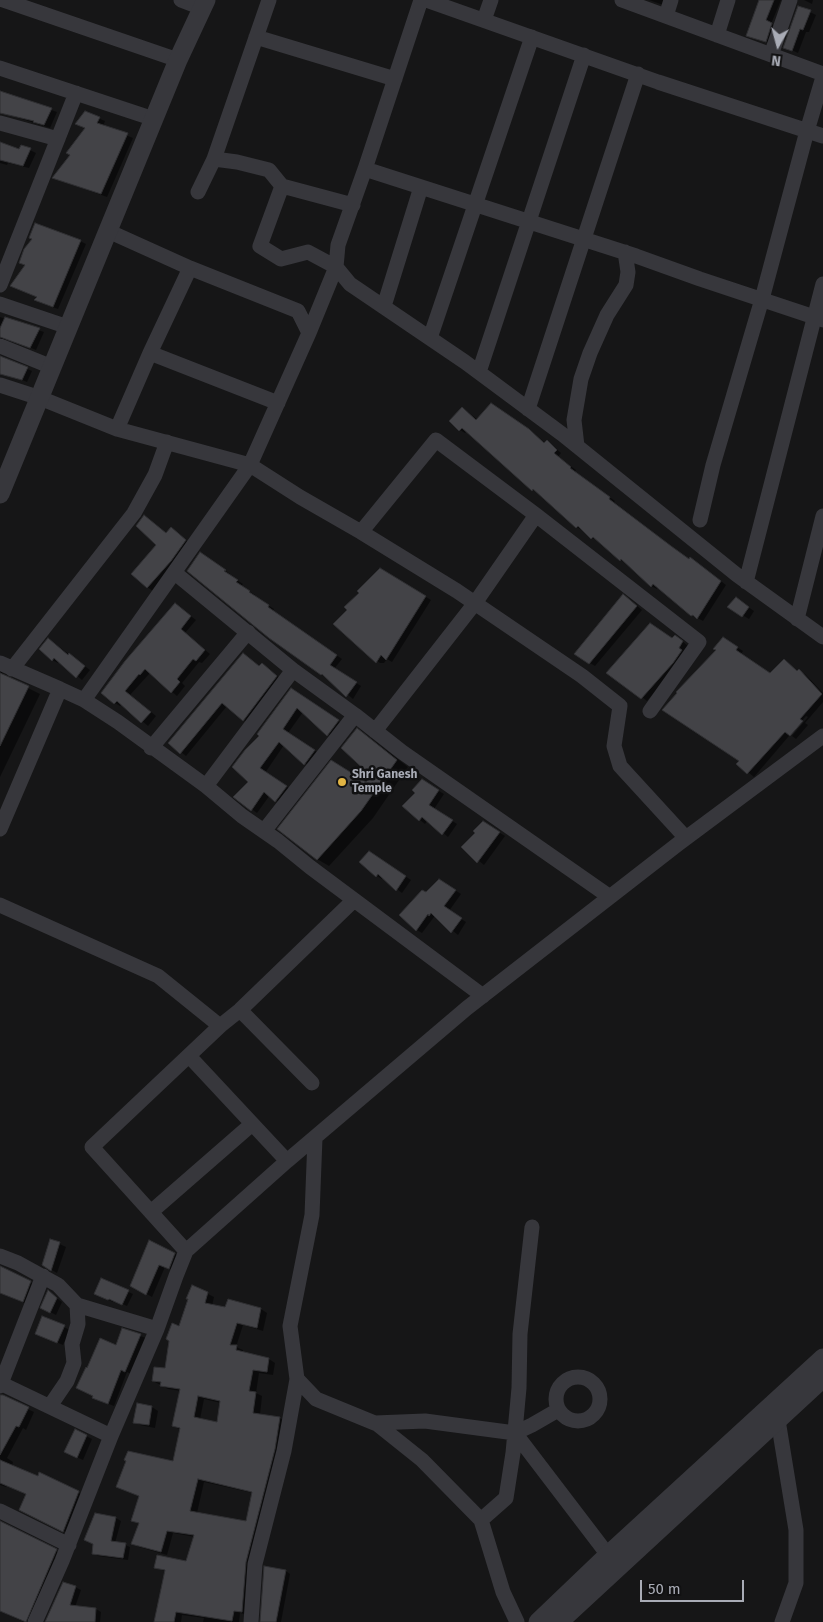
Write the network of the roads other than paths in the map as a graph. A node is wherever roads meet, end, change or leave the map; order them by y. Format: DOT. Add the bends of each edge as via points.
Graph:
graph roads {
  1 [pos="3,0"];
  2 [pos="181,0"];
  3 [pos="269,0"];
  4 [pos="421,0"];
  5 [pos="426,0"];
  6 [pos="491,0"];
  7 [pos="622,0"];
  8 [pos="671,0"];
  9 [pos="728,0"];
  10 [pos="790,0"];
  11 [pos="204,4"];
  12 [pos="666,16"];
  13 [pos="484,20"];
  14 [pos="717,35"];
  15 [pos="532,36"];
  16 [pos="256,37"];
  17 [pos="584,55"];
  18 [pos="770,55"];
  19 [pos="178,60"];
  20 [pos="0,68"];
  21 [pos="638,74"];
  22 [pos="823,76"];
  23 [pos="395,78"];
  24 [pos="76,93"];
  25 [pos="154,119"];
  26 [pos="0,124"];
  27 [pos="807,131"];
  28 [pos="823,136"];
  29 [pos="58,139"];
  30 [pos="214,159"];
  31 [pos="365,169"];
  32 [pos="282,186"];
  33 [pos="421,187"];
  34 [pos="198,192"];
  35 [pos="475,204"];
  36 [pos="353,205"];
  37 [pos="528,221"];
  38 [pos="108,231"];
  39 [pos="583,240"];
  40 [pos="625,252"];
  41 [pos="336,267"];
  42 [pos="190,268"];
  43 [pos="823,284"];
  44 [pos="0,285"];
  45 [pos="762,299"];
  46 [pos="0,304"];
  47 [pos="384,306"];
  48 [pos="818,318"];
  49 [pos="68,327"];
  50 [pos="309,333"];
  51 [pos="430,338"];
  52 [pos="0,346"];
  53 [pos="150,353"];
  54 [pos="52,367"];
  55 [pos="479,372"];
  56 [pos="0,385"];
  57 [pos="40,398"];
  58 [pos="278,403"];
  59 [pos="528,409"];
  60 [pos="117,429"];
  61 [pos="167,442"];
  62 [pos="577,446"];
  63 [pos="250,465"];
  64 [pos="0,494"];
  65 [pos="536,515"];
  66 [pos="823,516"];
  67 [pos="700,520"];
  68 [pos="361,532"];
  69 [pos="175,573"];
  70 [pos="746,582"];
  71 [pos="475,603"];
  72 [pos="797,619"];
  73 [pos="248,632"];
  74 [pos="823,637"];
  75 [pos="6,666"];
  76 [pos="293,670"];
  77 [pos="60,689"];
  78 [pos="84,700"];
  79 [pos="650,711"];
  80 [pos="355,715"];
  81 [pos="375,731"];
  82 [pos="823,736"];
  83 [pos="151,748"];
  84 [pos="206,786"];
  85 [pos="0,829"];
  86 [pos="264,831"];
  87 [pos="686,838"];
  88 [pos="610,897"];
  89 [pos="354,900"];
  90 [pos="0,905"];
  91 [pos="483,996"];
  92 [pos="240,1010"];
  93 [pos="220,1026"];
  94 [pos="189,1056"];
  95 [pos="312,1083"];
  96 [pos="252,1124"];
  97 [pos="314,1138"];
  98 [pos="287,1161"];
  99 [pos="151,1212"];
  100 [pos="532,1227"];
  101 [pos="186,1251"];
  102 [pos="0,1256"];
  103 [pos="43,1276"];
  104 [pos="77,1305"];
  105 [pos="157,1329"];
  106 [pos="823,1358"];
  107 [pos="823,1378"];
  108 [pos="297,1379"];
  109 [pos="0,1385"];
  110 [pos="50,1406"];
  111 [pos="558,1410"];
  112 [pos="778,1420"];
  113 [pos="375,1424"];
  114 [pos="515,1433"];
  115 [pos="111,1436"];
  116 [pos="0,1511"];
  117 [pos="481,1520"];
  118 [pos="68,1545"];
  119 [pos="608,1555"];
  120 [pos="35,1622"];
  121 [pos="251,1622"];
  122 [pos="517,1622"];
  123 [pos="538,1622"];
  124 [pos="559,1622"];
  125 [pos="782,1622"];
  1 -- 19 [label="street"];
  2 -- 11 [label="street"];
  3 -- 16 [label="street"];
  4 -- 23 [label="street"];
  5 -- 13 [label="street"];
  6 -- 13 [label="street"];
  7 -- 12 [label="street"];
  8 -- 12 [label="street"];
  9 -- 14 [label="street"];
  10 -- 18 [label="street"];
  11 -- 19 [label="street"];
  12 -- 14 [label="street"];
  13 -- 15 [label="street"];
  14 -- 18 [label="street"];
  15 -- 17 [label="street"];
  15 -- 35 [label="street"];
  16 -- 23 [label="street"];
  16 -- 30 [label="street"];
  17 -- 21 [label="street"];
  17 -- 37 [label="street"];
  18 -- 22 [label="street"];
  19 -- 25 [label="street"];
  20 -- 24 [label="street"];
  21 -- 27 [label="street"];
  21 -- 39 [label="street"];
  22 -- 27 [label="street"];
  23 -- 31 [label="street"];
  24 -- 25 [label="street"];
  24 -- 29 [label="street"];
  25 -- 38 [label="street"];
  26 -- 29 [label="street"];
  27 -- 28 [label="street"];
  27 -- 45 [label="street"];
  29 -- 44 [label="street"];
  30 -- 32 [label="street" via="269,170"];
  30 -- 34 [label="street"];
  31 -- 33 [label="street"];
  31 -- 36 [label="street"];
  32 -- 36 [label="street"];
  32 -- 41 [label="street" via="260,246 281,259 308,252"];
  33 -- 35 [label="street"];
  33 -- 47 [label="street"];
  35 -- 37 [label="street"];
  35 -- 51 [label="street"];
  36 -- 41 [label="street" via="338,245"];
  37 -- 39 [label="street"];
  37 -- 55 [label="street"];
  38 -- 42 [label="street"];
  38 -- 49 [label="street"];
  39 -- 40 [label="street"];
  39 -- 59 [label="street"];
  40 -- 45 [label="street"];
  40 -- 62 [label="street" via="626,285 607,315 581,379 574,420"];
  41 -- 47 [label="street" via="350,284"];
  41 -- 50 [label="street"];
  42 -- 50 [label="street" via="298,310"];
  42 -- 53 [label="street"];
  43 -- 48 [label="street"];
  45 -- 48 [label="street"];
  45 -- 67 [label="street"];
  46 -- 49 [label="street"];
  47 -- 51 [label="street"];
  48 -- 70 [label="street"];
  49 -- 54 [label="street"];
  50 -- 58 [label="street"];
  51 -- 55 [label="street"];
  52 -- 54 [label="street"];
  53 -- 58 [label="street"];
  53 -- 60 [label="street"];
  54 -- 57 [label="street"];
  55 -- 59 [label="street"];
  56 -- 57 [label="street"];
  57 -- 60 [label="street"];
  57 -- 64 [label="street"];
  58 -- 63 [label="street"];
  59 -- 62 [label="street"];
  60 -- 61 [label="street"];
  61 -- 63 [label="street"];
  61 -- 75 [label="street" via="156,475 134,513"];
  62 -- 70 [label="street"];
  63 -- 68 [label="street"];
  63 -- 69 [label="street"];
  65 -- 68 [label="street" via="436,440"];
  65 -- 71 [label="street"];
  65 -- 79 [label="street" via="699,642"];
  66 -- 72 [label="street"];
  68 -- 71 [label="street"];
  69 -- 73 [label="street"];
  69 -- 78 [label="street"];
  70 -- 72 [label="street"];
  71 -- 81 [label="street"];
  71 -- 87 [label="street" via="620,706 614,746 620,766"];
  72 -- 74 [label="street"];
  73 -- 76 [label="street"];
  73 -- 83 [label="street"];
  75 -- 77 [label="street"];
  76 -- 80 [label="street"];
  76 -- 84 [label="street"];
  77 -- 78 [label="street"];
  77 -- 85 [label="street"];
  78 -- 83 [label="street"];
  80 -- 81 [label="street"];
  80 -- 86 [label="street"];
  81 -- 88 [label="street"];
  82 -- 87 [label="street"];
  83 -- 84 [label="street"];
  84 -- 86 [label="street"];
  86 -- 89 [label="street"];
  87 -- 88 [label="street"];
  88 -- 91 [label="street"];
  89 -- 91 [label="street"];
  89 -- 92 [label="street"];
  90 -- 93 [label="street" via="158,976"];
  91 -- 97 [label="street"];
  92 -- 93 [label="street"];
  92 -- 95 [label="street"];
  93 -- 94 [label="street"];
  94 -- 96 [label="street"];
  94 -- 99 [label="street" via="92,1147"];
  96 -- 98 [label="street"];
  96 -- 99 [label="street"];
  97 -- 98 [label="street"];
  97 -- 108 [label="street" via="312,1215 290,1326"];
  98 -- 101 [label="street"];
  99 -- 101 [label="street"];
  100 -- 114 [label="street" via="520,1334"];
  101 -- 105 [label="street"];
  102 -- 103 [label="street"];
  103 -- 104 [label="street" via="58,1285"];
  103 -- 109 [label="street"];
  104 -- 105 [label="street"];
  104 -- 110 [label="street" via="78,1324 72,1344 74,1363 68,1381"];
  105 -- 115 [label="street"];
  106 -- 119 [label="street"];
  107 -- 112 [label="street"];
  108 -- 113 [label="street" via="316,1399"];
  108 -- 121 [label="street" via="284,1451 255,1564"];
  109 -- 110 [label="street"];
  110 -- 115 [label="street"];
  111 -- 114 [label="street"];
  112 -- 124 [label="street"];
  112 -- 125 [label="street" via="796,1530 796,1583"];
  113 -- 114 [label="street" via="425,1421"];
  113 -- 117 [label="street" via="422,1460"];
  114 -- 117 [label="street" via="506,1498"];
  114 -- 119 [label="street"];
  115 -- 118 [label="street"];
  116 -- 118 [label="street"];
  117 -- 122 [label="street" via="503,1592"];
  118 -- 120 [label="street"];
  119 -- 123 [label="street"];
}
